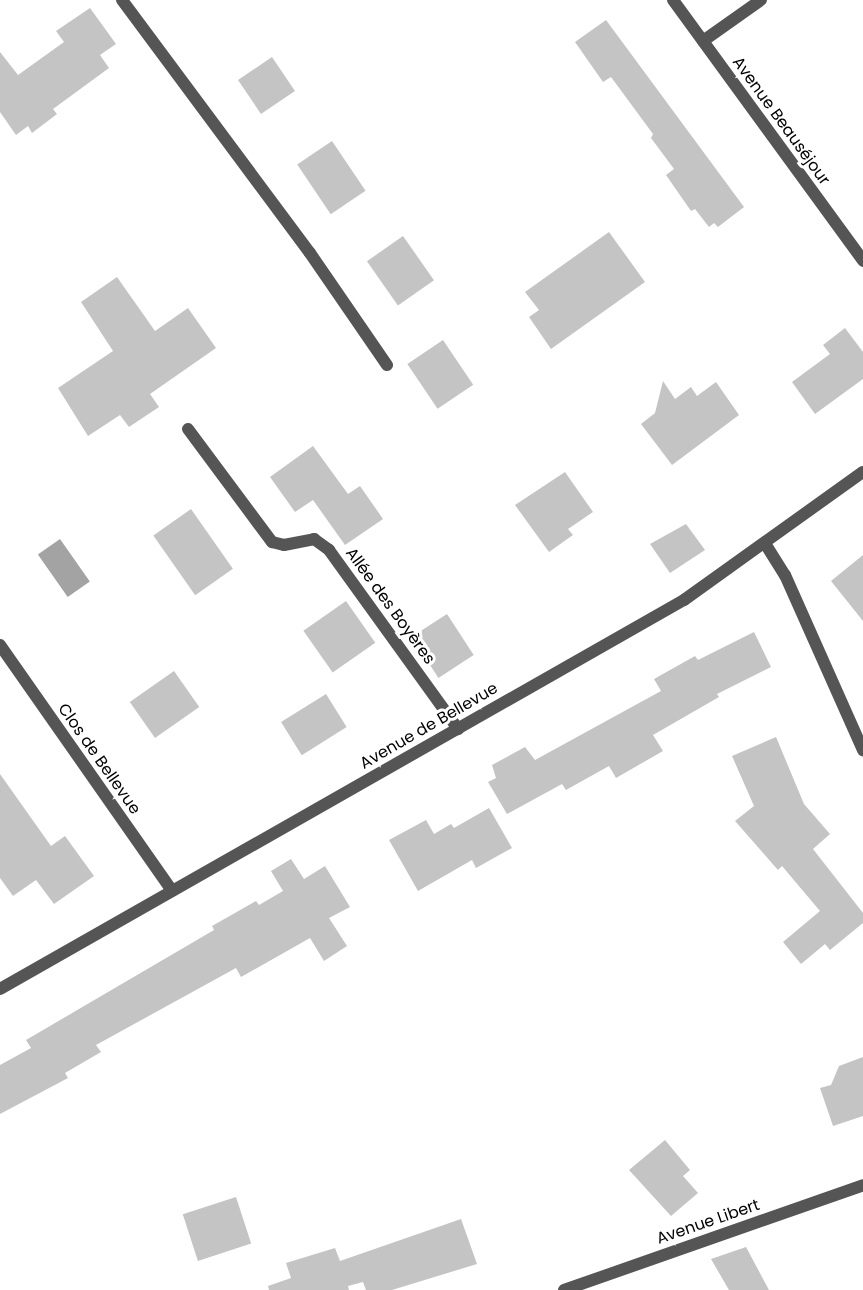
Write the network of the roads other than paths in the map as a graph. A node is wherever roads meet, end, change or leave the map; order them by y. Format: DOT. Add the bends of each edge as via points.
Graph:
graph roads {
  1 [pos="122,0"];
  2 [pos="673,0"];
  3 [pos="761,0"];
  4 [pos="703,41"];
  5 [pos="863,261"];
  6 [pos="387,366"];
  7 [pos="188,429"];
  8 [pos="863,472"];
  9 [pos="766,545"];
  10 [pos="0,645"];
  11 [pos="458,729"];
  12 [pos="863,750"];
  13 [pos="172,891"];
  14 [pos="0,989"];
  15 [pos="863,1185"];
  16 [pos="564,1290"];
  1 -- 6 [label="street" via="310,253"];
  2 -- 4 [label="street, Avenue Beauséjour"];
  3 -- 4 [label="street"];
  4 -- 5 [label="street, Avenue Beauséjour"];
  7 -- 11 [label="street, Allée des Boyères" via="272,542 284,545 314,539 329,550"];
  8 -- 9 [label="street, Avenue de Bellevue"];
  9 -- 11 [label="street, Avenue de Bellevue" via="684,600"];
  9 -- 12 [label="street" via="785,575"];
  10 -- 13 [label="street, Clos de Bellevue"];
  11 -- 13 [label="street, Avenue de Bellevue"];
  13 -- 14 [label="street, Avenue de Bellevue"];
  15 -- 16 [label="street, Avenue Libert"];
}
